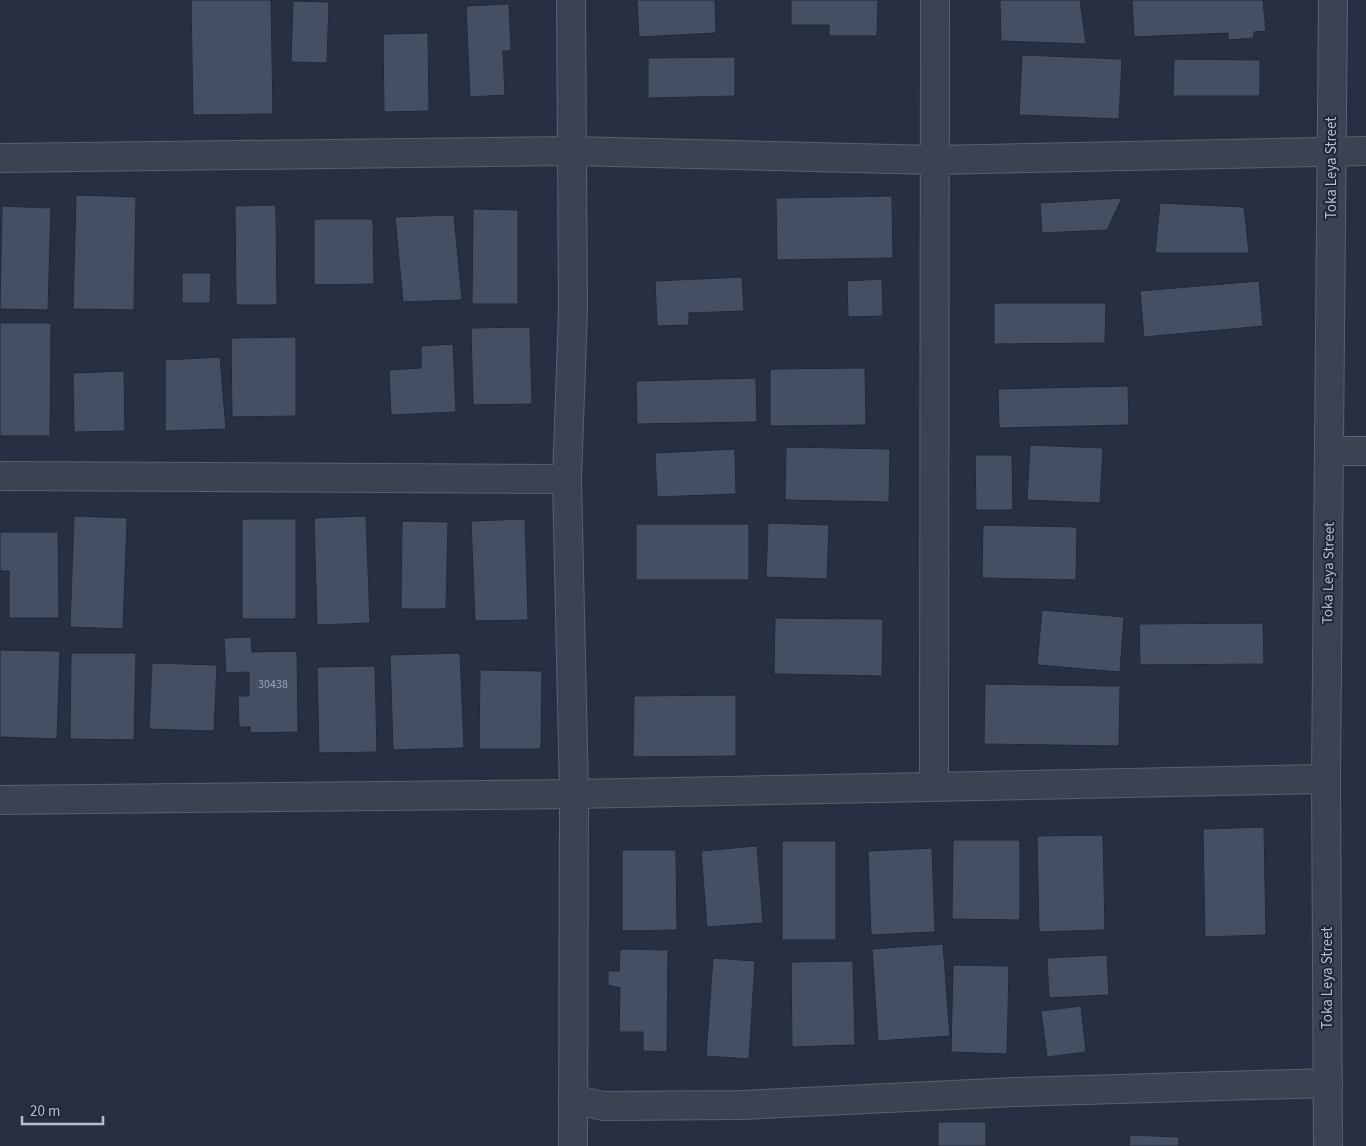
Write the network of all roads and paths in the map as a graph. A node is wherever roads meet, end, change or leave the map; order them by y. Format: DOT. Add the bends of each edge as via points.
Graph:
graph roads {
  1 [pos="571,0"];
  2 [pos="935,0"];
  3 [pos="1333,0"];
  4 [pos="1332,150"];
  5 [pos="572,151"];
  6 [pos="1366,151"];
  7 [pos="0,158"];
  8 [pos="934,160"];
  9 [pos="1329,451"];
  10 [pos="1366,451"];
  11 [pos="0,476"];
  12 [pos="567,479"];
  13 [pos="1326,778"];
  14 [pos="934,786"];
  15 [pos="574,794"];
  16 [pos="0,800"];
  17 [pos="1328,1083"];
  18 [pos="573,1099"];
  19 [pos="573,1146"];
  20 [pos="1328,1146"];
  1 -- 5 [label="street"];
  2 -- 8 [label="street"];
  3 -- 4 [label="street, Toka Leya Street"];
  4 -- 6 [label="street"];
  4 -- 8 [label="street"];
  4 -- 9 [label="street, Toka Leya Street"];
  5 -- 7 [label="street"];
  5 -- 8 [label="street"];
  5 -- 12 [label="street" via="573,310"];
  8 -- 14 [label="street"];
  9 -- 10 [label="street"];
  9 -- 13 [label="street, Toka Leya Street"];
  11 -- 12 [label="street"];
  12 -- 15 [label="street"];
  13 -- 14 [label="street"];
  13 -- 17 [label="street, Toka Leya Street"];
  14 -- 15 [label="street"];
  15 -- 16 [label="street"];
  15 -- 18 [label="street"];
  17 -- 18 [label="street" via="1015,1092 744,1105 603,1106"];
  17 -- 20 [label="street, Toka Leya Street"];
  18 -- 19 [label="street"];
}
